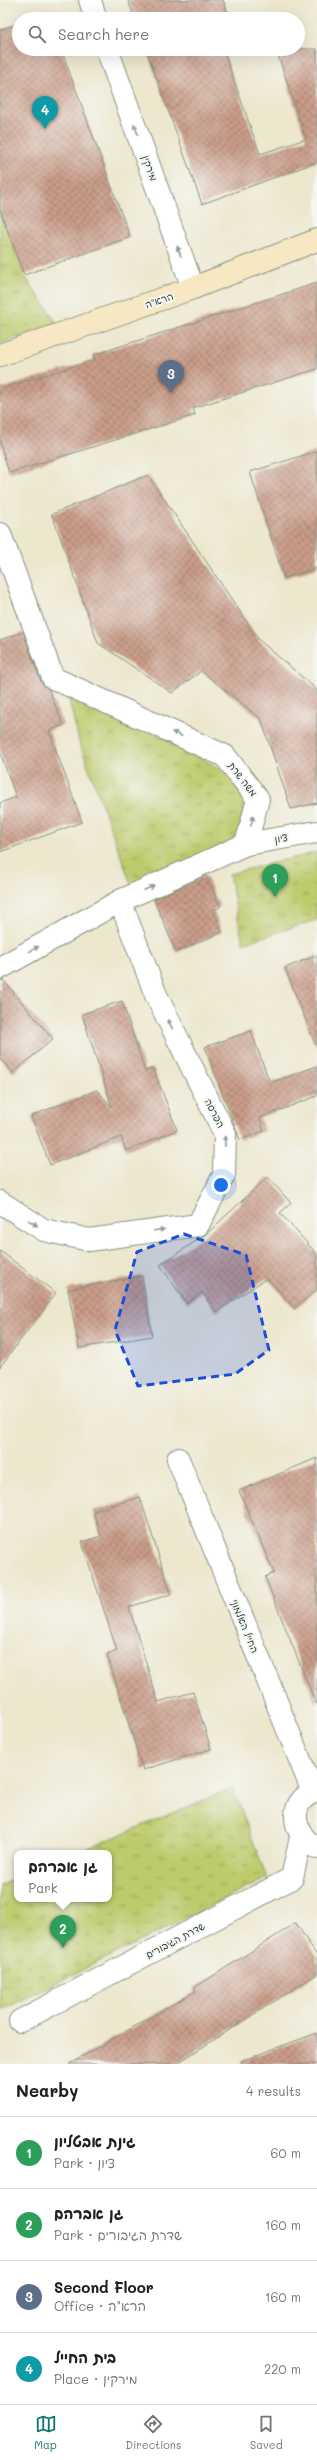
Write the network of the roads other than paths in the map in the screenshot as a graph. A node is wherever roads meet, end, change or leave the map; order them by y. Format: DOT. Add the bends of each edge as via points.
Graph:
graph roads {
  1 [pos="90,0"];
  2 [pos="94,12"];
  3 [pos="110,56"];
  4 [pos="317,240"];
  5 [pos="193,288"];
  6 [pos="0,356"];
  7 [pos="0,534"];
  8 [pos="317,832"];
  9 [pos="246,844"];
  10 [pos="120,901"];
  11 [pos="0,968"];
  12 [pos="0,1202"];
  13 [pos="178,1460"];
  14 [pos="315,1792"];
  15 [pos="309,1843"];
  16 [pos="20,2021"];
  1 -- 2 [label="street"];
  5 -- 3 [label="street, מירקין, one-way"];
  4 -- 5 [label="street, הרא\"ה"];
  5 -- 6 [label="street, הרא\"ה"];
  9 -- 7 [label="street, משה שרת, one-way" via="258,800 225,756 53,678"];
  8 -- 9 [label="street, ציון"];
  10 -- 9 [label="street, one-way"];
  11 -- 10 [label="street, one-way"];
  12 -- 10 [label="street, הפרסה, one-way" via="44,1230 89,1240 198,1225 224,1176 226,1134 156,995"];
  13 -- 14 [label="street, החייל האלמוני"];
  14 -- 15 [label="street" via="305,1798 296,1812 297,1830"];
  15 -- 16 [label="street, שדרת הגיבורים" via="292,1878"];
}
